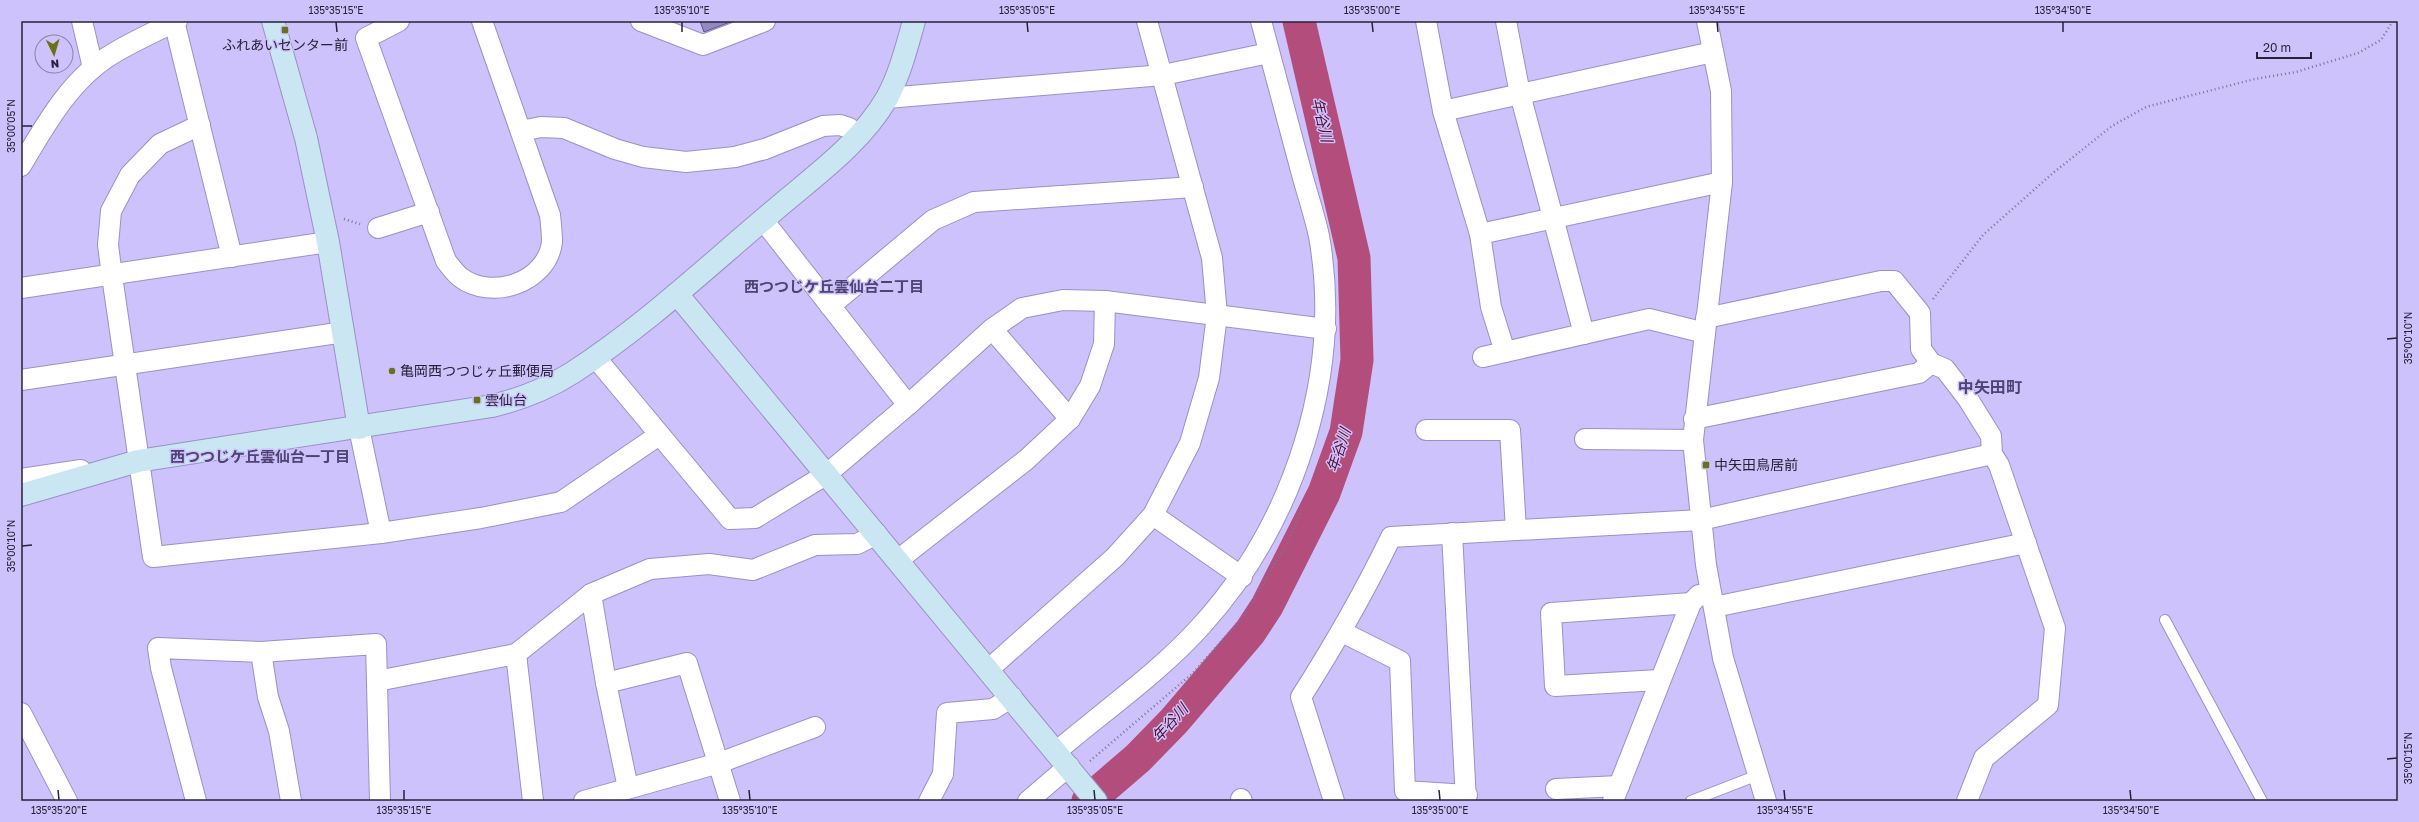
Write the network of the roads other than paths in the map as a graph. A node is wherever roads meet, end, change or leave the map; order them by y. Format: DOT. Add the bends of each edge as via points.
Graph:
graph roads {
  1 [pos="82,21"];
  2 [pos="175,21"];
  3 [pos="273,21"];
  4 [pos="399,21"];
  5 [pos="482,21"];
  6 [pos="765,21"];
  7 [pos="914,21"];
  8 [pos="1147,21"];
  9 [pos="1261,21"];
  10 [pos="1426,21"];
  11 [pos="1506,21"];
  12 [pos="1707,21"];
  13 [pos="654,23"];
  14 [pos="1713,52"];
  15 [pos="1270,53"];
  16 [pos="93,68"];
  17 [pos="1163,75"];
  18 [pos="1520,94"];
  19 [pos="887,98"];
  20 [pos="1443,111"];
  21 [pos="200,125"];
  22 [pos="521,131"];
  23 [pos="856,138"];
  24 [pos="21,166"];
  25 [pos="1722,182"];
  26 [pos="1193,187"];
  27 [pos="429,212"];
  28 [pos="1553,219"];
  29 [pos="763,220"];
  30 [pos="378,228"];
  31 [pos="1480,234"];
  32 [pos="328,242"];
  33 [pos="232,257"];
  34 [pos="112,276"];
  35 [pos="21,288"];
  36 [pos="677,294"];
  37 [pos="1105,302"];
  38 [pos="830,306"];
  39 [pos="1217,315"];
  40 [pos="1705,326"];
  41 [pos="992,329"];
  42 [pos="1326,329"];
  43 [pos="344,332"];
  44 [pos="1584,334"];
  45 [pos="1505,352"];
  46 [pos="595,357"];
  47 [pos="1483,357"];
  48 [pos="1931,363"];
  49 [pos="125,366"];
  50 [pos="21,380"];
  51 [pos="908,405"];
  52 [pos="1070,419"];
  53 [pos="1694,419"];
  54 [pos="359,428"];
  55 [pos="1426,430"];
  56 [pos="659,435"];
  57 [pos="1585,439"];
  58 [pos="1693,440"];
  59 [pos="1992,454"];
  60 [pos="138,461"];
  61 [pos="826,474"];
  62 [pos="21,479"];
  63 [pos="21,495"];
  64 [pos="1152,515"];
  65 [pos="1701,520"];
  66 [pos="1516,530"];
  67 [pos="381,533"];
  68 [pos="1452,533"];
  69 [pos="877,534"];
  70 [pos="2026,543"];
  71 [pos="898,560"];
  72 [pos="1242,577"];
  73 [pos="1709,585"];
  74 [pos="592,594"];
  75 [pos="1691,603"];
  76 [pos="1714,607"];
  77 [pos="2165,620"];
  78 [pos="1342,632"];
  79 [pos="261,652"];
  80 [pos="516,654"];
  81 [pos="988,669"];
  82 [pos="1659,680"];
  83 [pos="377,681"];
  84 [pos="606,683"];
  85 [pos="1012,697"];
  86 [pos="21,713"];
  87 [pos="815,727"];
  88 [pos="719,763"];
  89 [pos="1070,767"];
  90 [pos="1758,775"];
  91 [pos="628,788"];
  92 [pos="1556,789"];
  93 [pos="1616,794"];
  94 [pos="1466,798"];
  95 [pos="67,801"];
  96 [pos="196,801"];
  97 [pos="291,801"];
  98 [pos="380,801"];
  99 [pos="533,801"];
  100 [pos="584,801"];
  101 [pos="730,801"];
  102 [pos="929,801"];
  103 [pos="1028,801"];
  104 [pos="1096,801"];
  105 [pos="1334,801"];
  106 [pos="1690,801"];
  107 [pos="1766,801"];
  108 [pos="1967,801"];
  109 [pos="2262,801"];
  1 -- 16 [label="street"];
  2 -- 16 [label="street" via="113,53"];
  2 -- 21 [label="street"];
  3 -- 32 [label="street" via="306,138"];
  4 -- 27 [label="street" via="366,38"];
  5 -- 22 [label="street"];
  6 -- 13 [label="street" via="704,45"];
  7 -- 19 [label="street" via="904,56"];
  8 -- 17 [label="street"];
  9 -- 15 [label="street"];
  10 -- 20 [label="street"];
  11 -- 18 [label="street"];
  12 -- 14 [label="street"];
  14 -- 18 [label="street"];
  14 -- 25 [label="street" via="1721,91"];
  15 -- 17 [label="street"];
  15 -- 42 [label="street" via="1318,235"];
  16 -- 24 [label="street" via="63,100"];
  17 -- 19 [label="street"];
  17 -- 26 [label="street"];
  18 -- 20 [label="street"];
  18 -- 28 [label="street"];
  19 -- 23 [label="street"];
  20 -- 31 [label="street"];
  21 -- 33 [label="street"];
  21 -- 34 [label="street" via="160,144 130,175 111,211 108,244"];
  22 -- 23 [label="street" via="541,127 564,128 615,149 644,157 686,162 735,157 765,149 823,126 840,125 849,128"];
  22 -- 27 [label="street" via="550,215 552,243 543,264 529,279 507,287 484,287 460,278 446,261"];
  23 -- 29 [label="street"];
  25 -- 28 [label="street"];
  25 -- 40 [label="street"];
  26 -- 38 [label="street" via="974,202 933,220"];
  26 -- 39 [label="street" via="1212,258"];
  27 -- 30 [label="street"];
  28 -- 31 [label="street"];
  28 -- 44 [label="street"];
  29 -- 36 [label="street"];
  29 -- 38 [label="street"];
  31 -- 45 [label="street" via="1492,307"];
  32 -- 33 [label="street"];
  32 -- 43 [label="street"];
  33 -- 34 [label="street"];
  34 -- 35 [label="street"];
  34 -- 49 [label="street"];
  36 -- 46 [label="street"];
  36 -- 61 [label="street"];
  37 -- 39 [label="street"];
  37 -- 41 [label="street" via="1063,300 1022,308"];
  37 -- 52 [label="street" via="1104,344 1090,386"];
  38 -- 51 [label="street"];
  39 -- 42 [label="street"];
  39 -- 64 [label="street" via="1209,378 1190,443"];
  40 -- 44 [label="street" via="1649,319"];
  40 -- 48 [label="street" via="1882,281 1894,281 1920,313 1921,349"];
  40 -- 53 [label="street"];
  41 -- 51 [label="street"];
  41 -- 52 [label="street"];
  42 -- 72 [label="street" via="1310,424 1288,487 1270,527"];
  43 -- 49 [label="street"];
  43 -- 54 [label="street"];
  44 -- 45 [label="street"];
  45 -- 47 [label="street"];
  46 -- 54 [label="street" via="550,386 509,402"];
  46 -- 56 [label="street"];
  48 -- 53 [label="street" via="1919,373"];
  48 -- 59 [label="street" via="1945,369 1968,399 1991,436"];
  49 -- 50 [label="street"];
  49 -- 60 [label="street"];
  51 -- 61 [label="street"];
  52 -- 71 [label="street" via="1026,460"];
  53 -- 58 [label="street"];
  54 -- 60 [label="street"];
  54 -- 67 [label="street"];
  55 -- 66 [label="street" via="1510,430"];
  56 -- 61 [label="street" via="730,519 755,518"];
  56 -- 67 [label="street" via="561,502 481,518"];
  57 -- 58 [label="street"];
  58 -- 65 [label="street"];
  59 -- 65 [label="street"];
  59 -- 70 [label="street" via="1999,466"];
  60 -- 62 [label="street"];
  60 -- 63 [label="street"];
  60 -- 67 [label="street" via="153,557"];
  61 -- 69 [label="street"];
  64 -- 72 [label="street"];
  64 -- 81 [label="street" via="1115,557"];
  65 -- 66 [label="street"];
  65 -- 73 [label="street"];
  66 -- 68 [label="street"];
  68 -- 78 [label="street" via="1391,537"];
  68 -- 94 [label="street"];
  69 -- 71 [label="street"];
  69 -- 74 [label="street" via="857,544 815,545 753,570 709,564 650,569"];
  70 -- 76 [label="street"];
  70 -- 108 [label="street" via="2055,628 2048,705 1984,758"];
  71 -- 81 [label="street"];
  72 -- 89 [label="street" via="1202,625 1168,658"];
  73 -- 75 [label="street"];
  73 -- 76 [label="street"];
  74 -- 80 [label="street"];
  74 -- 84 [label="street"];
  75 -- 82 [label="street"];
  75 -- 82 [label="street" via="1551,614 1556,686"];
  76 -- 90 [label="street" via="1723,658"];
  77 -- 109 [label="lane"];
  78 -- 94 [label="street" via="1400,661 1405,791"];
  78 -- 105 [label="street" via="1301,697"];
  79 -- 83 [label="street" via="376,644"];
  79 -- 96 [label="street" via="158,648"];
  79 -- 97 [label="street" via="268,697 279,731"];
  80 -- 83 [label="street"];
  80 -- 99 [label="street"];
  81 -- 85 [label="street"];
  82 -- 93 [label="street"];
  83 -- 98 [label="street"];
  84 -- 88 [label="street" via="687,663"];
  84 -- 91 [label="street"];
  85 -- 89 [label="street"];
  85 -- 102 [label="street" via="993,709 947,713 942,774"];
  86 -- 95 [label="street"];
  87 -- 88 [label="street"];
  88 -- 91 [label="street"];
  88 -- 101 [label="street"];
  89 -- 103 [label="street"];
  89 -- 104 [label="street"];
  90 -- 106 [label="lane"];
  90 -- 107 [label="street"];
  91 -- 100 [label="street"];
  92 -- 93 [label="street"];
}
